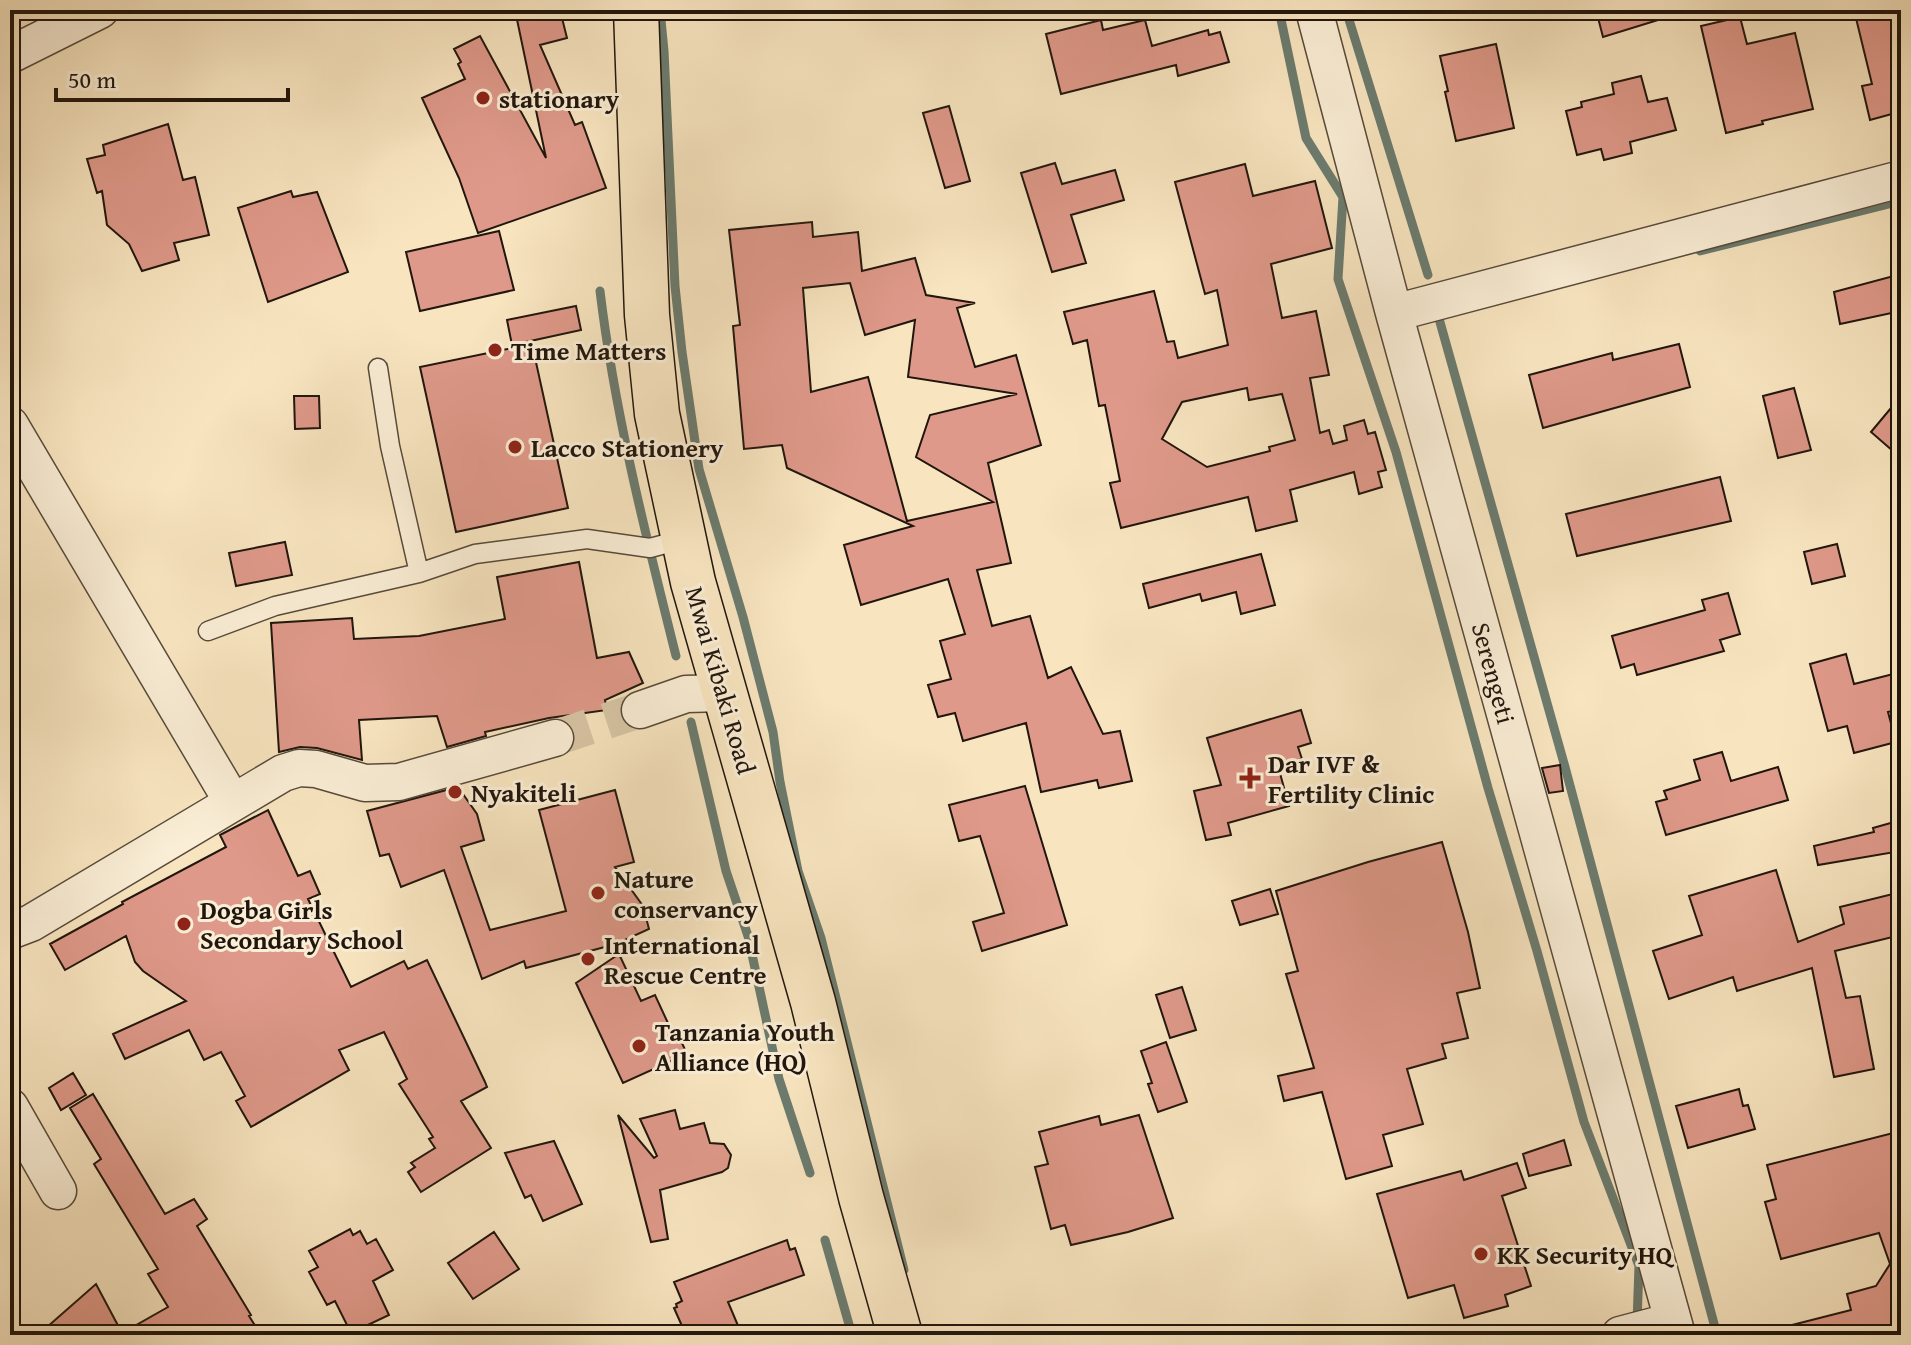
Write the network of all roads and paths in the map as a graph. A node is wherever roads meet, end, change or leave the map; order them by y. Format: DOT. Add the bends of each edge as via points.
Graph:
graph roads {
  1 [pos="100,10"];
  2 [pos="636,10"];
  3 [pos="1314,10"];
  4 [pos="10,55"];
  5 [pos="1901,179"];
  6 [pos="1394,313"];
  7 [pos="378,368"];
  8 [pos="10,425"];
  9 [pos="684,539"];
  10 [pos="419,573"];
  11 [pos="208,631"];
  12 [pos="724,693"];
  13 [pos="640,710"];
  14 [pos="555,738"];
  15 [pos="232,801"];
  16 [pos="10,931"];
  17 [pos="10,1107"];
  18 [pos="58,1191"];
  19 [pos="1675,1328"];
  20 [pos="900,1335"];
  21 [pos="1620,1335"];
  1 -- 4 [label="street"];
  2 -- 9 [label="main road, Mwai Kibaki Road" via="647,315 657,414"];
  3 -- 6 [label="street, Serengeti"];
  5 -- 6 [label="street"];
  6 -- 19 [label="street, Serengeti"];
  7 -- 10 [label="lane"];
  8 -- 15 [label="street"];
  9 -- 10 [label="lane" via="650,548 587,539 475,554"];
  9 -- 12 [label="main road, Mwai Kibaki Road"];
  10 -- 11 [label="lane" via="275,606"];
  12 -- 13 [label="street" via="686,694"];
  12 -- 20 [label="main road, Mwai Kibaki Road" via="813,1002"];
  14 -- 15 [label="street" via="399,782 365,783 299,768"];
  15 -- 16 [label="street"];
  17 -- 18 [label="street"];
  19 -- 21 [label="street"];
}
